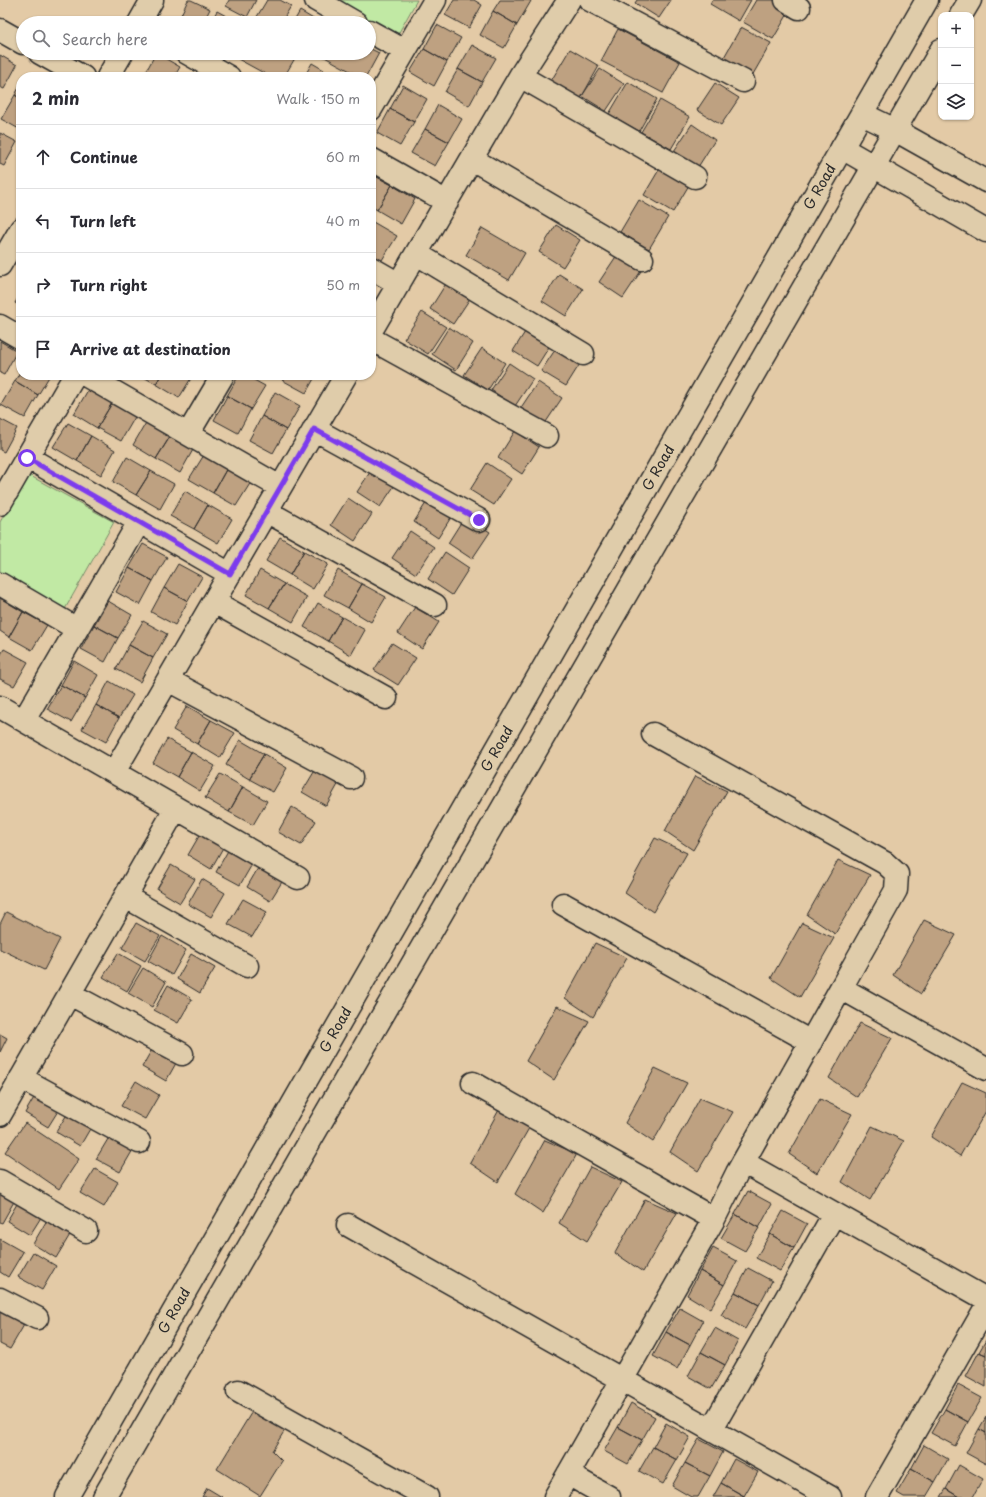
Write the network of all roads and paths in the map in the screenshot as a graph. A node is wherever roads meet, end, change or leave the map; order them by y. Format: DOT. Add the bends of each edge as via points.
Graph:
graph roads {
  1 [pos="152,0"];
  2 [pos="316,0"];
  3 [pos="435,0"];
  4 [pos="569,0"];
  5 [pos="590,0"];
  6 [pos="927,0"];
  7 [pos="970,0"];
  8 [pos="963,12"];
  9 [pos="143,16"];
  10 [pos="344,16"];
  11 [pos="0,30"];
  12 [pos="376,35"];
  13 [pos="16,39"];
  14 [pos="405,51"];
  15 [pos="938,55"];
  16 [pos="53,60"];
  17 [pos="118,60"];
  18 [pos="199,60"];
  19 [pos="74,72"];
  20 [pos="111,72"];
  21 [pos="220,72"];
  22 [pos="520,76"];
  23 [pos="743,81"];
  24 [pos="376,100"];
  25 [pos="862,114"];
  26 [pos="895,130"];
  27 [pos="842,148"];
  28 [pos="472,159"];
  29 [pos="376,162"];
  30 [pos="874,166"];
  31 [pos="695,177"];
  32 [pos="986,182"];
  33 [pos="447,202"];
  34 [pos="986,231"];
  35 [pos="16,238"];
  36 [pos="417,254"];
  37 [pos="642,259"];
  38 [pos="0,265"];
  39 [pos="376,271"];
  40 [pos="399,284"];
  41 [pos="376,323"];
  42 [pos="0,326"];
  43 [pos="16,335"];
  44 [pos="376,342"];
  45 [pos="583,354"];
  46 [pos="72,380"];
  47 [pos="94,380"];
  48 [pos="220,380"];
  49 [pos="343,380"];
  50 [pos="314,429"];
  51 [pos="188,434"];
  52 [pos="547,436"];
  53 [pos="27,458"];
  54 [pos="280,487"];
  55 [pos="0,504"];
  56 [pos="266,512"];
  57 [pos="479,520"];
  58 [pos="139,522"];
  59 [pos="230,574"];
  60 [pos="0,584"];
  61 [pos="214,602"];
  62 [pos="435,605"];
  63 [pos="77,629"];
  64 [pos="168,680"];
  65 [pos="386,698"];
  66 [pos="0,707"];
  67 [pos="24,720"];
  68 [pos="653,734"];
  69 [pos="114,772"];
  70 [pos="351,778"];
  71 [pos="176,808"];
  72 [pos="298,878"];
  73 [pos="126,897"];
  74 [pos="563,904"];
  75 [pos="247,966"];
  76 [pos="841,988"];
  77 [pos="70,994"];
  78 [pos="810,1042"];
  79 [pos="182,1054"];
  80 [pos="986,1069"];
  81 [pos="21,1078"];
  82 [pos="473,1083"];
  83 [pos="0,1115"];
  84 [pos="139,1142"];
  85 [pos="743,1162"];
  86 [pos="0,1181"];
  87 [pos="834,1214"];
  88 [pos="714,1219"];
  89 [pos="348,1225"];
  90 [pos="86,1231"];
  91 [pos="0,1299"];
  92 [pos="986,1299"];
  93 [pos="986,1306"];
  94 [pos="36,1318"];
  95 [pos="622,1380"];
  96 [pos="238,1391"];
  97 [pos="711,1430"];
  98 [pos="568,1474"];
  99 [pos="67,1497"];
  100 [pos="104,1497"];
  101 [pos="427,1497"];
  102 [pos="555,1497"];
  103 [pos="609,1497"];
  104 [pos="830,1497"];
  105 [pos="877,1497"];
  1 -- 9 [label="street"];
  2 -- 10 [label="street"];
  3 -- 14 [label="street"];
  4 -- 22 [label="street"];
  5 -- 23 [label="street"];
  6 -- 25 [label="street, G Road"];
  7 -- 8 [label="street"];
  11 -- 13 [label="street"];
  12 -- 14 [label="street"];
  14 -- 24 [label="street"];
  15 -- 26 [label="street"];
  16 -- 19 [label="street"];
  17 -- 20 [label="street"];
  18 -- 21 [label="street"];
  22 -- 28 [label="street"];
  22 -- 31 [label="street"];
  25 -- 26 [label="street"];
  25 -- 27 [label="street, G Road"];
  26 -- 30 [label="street"];
  26 -- 32 [label="street"];
  27 -- 30 [label="street"];
  27 -- 99 [label="street, G Road"];
  28 -- 33 [label="street"];
  28 -- 37 [label="street"];
  29 -- 33 [label="street"];
  30 -- 34 [label="street"];
  30 -- 100 [label="street"];
  33 -- 36 [label="street"];
  35 -- 38 [label="street"];
  36 -- 40 [label="street"];
  36 -- 45 [label="street"];
  39 -- 40 [label="street"];
  40 -- 41 [label="street"];
  42 -- 43 [label="street"];
  44 -- 52 [label="street"];
  46 -- 53 [label="street"];
  47 -- 51 [label="street"];
  48 -- 51 [label="street"];
  49 -- 50 [label="street"];
  50 -- 54 [label="street"];
  50 -- 57 [label="street"];
  51 -- 54 [label="street"];
  53 -- 55 [label="street"];
  53 -- 58 [label="street"];
  54 -- 56 [label="street"];
  56 -- 59 [label="street"];
  56 -- 62 [label="street"];
  58 -- 59 [label="street"];
  58 -- 63 [label="street"];
  59 -- 61 [label="street"];
  60 -- 63 [label="street"];
  61 -- 64 [label="street"];
  61 -- 65 [label="street"];
  63 -- 67 [label="street"];
  64 -- 69 [label="street"];
  64 -- 70 [label="street"];
  66 -- 67 [label="street"];
  67 -- 69 [label="street"];
  68 -- 76 [label="street" via="885,863 897,874 896,890"];
  69 -- 71 [label="street"];
  71 -- 72 [label="street"];
  71 -- 73 [label="street"];
  73 -- 75 [label="street"];
  73 -- 77 [label="street"];
  74 -- 78 [label="street"];
  76 -- 78 [label="street"];
  76 -- 80 [label="street"];
  77 -- 79 [label="street"];
  77 -- 81 [label="street"];
  78 -- 85 [label="street"];
  81 -- 83 [label="street"];
  81 -- 84 [label="street"];
  82 -- 88 [label="street"];
  85 -- 87 [label="street"];
  85 -- 88 [label="street"];
  86 -- 90 [label="street"];
  87 -- 92 [label="street"];
  87 -- 97 [label="street"];
  88 -- 95 [label="street"];
  89 -- 95 [label="street"];
  91 -- 94 [label="street"];
  93 -- 105 [label="street"];
  95 -- 97 [label="street"];
  95 -- 98 [label="street"];
  96 -- 101 [label="street"];
  97 -- 104 [label="street"];
  98 -- 102 [label="street"];
  98 -- 103 [label="street"];
}
